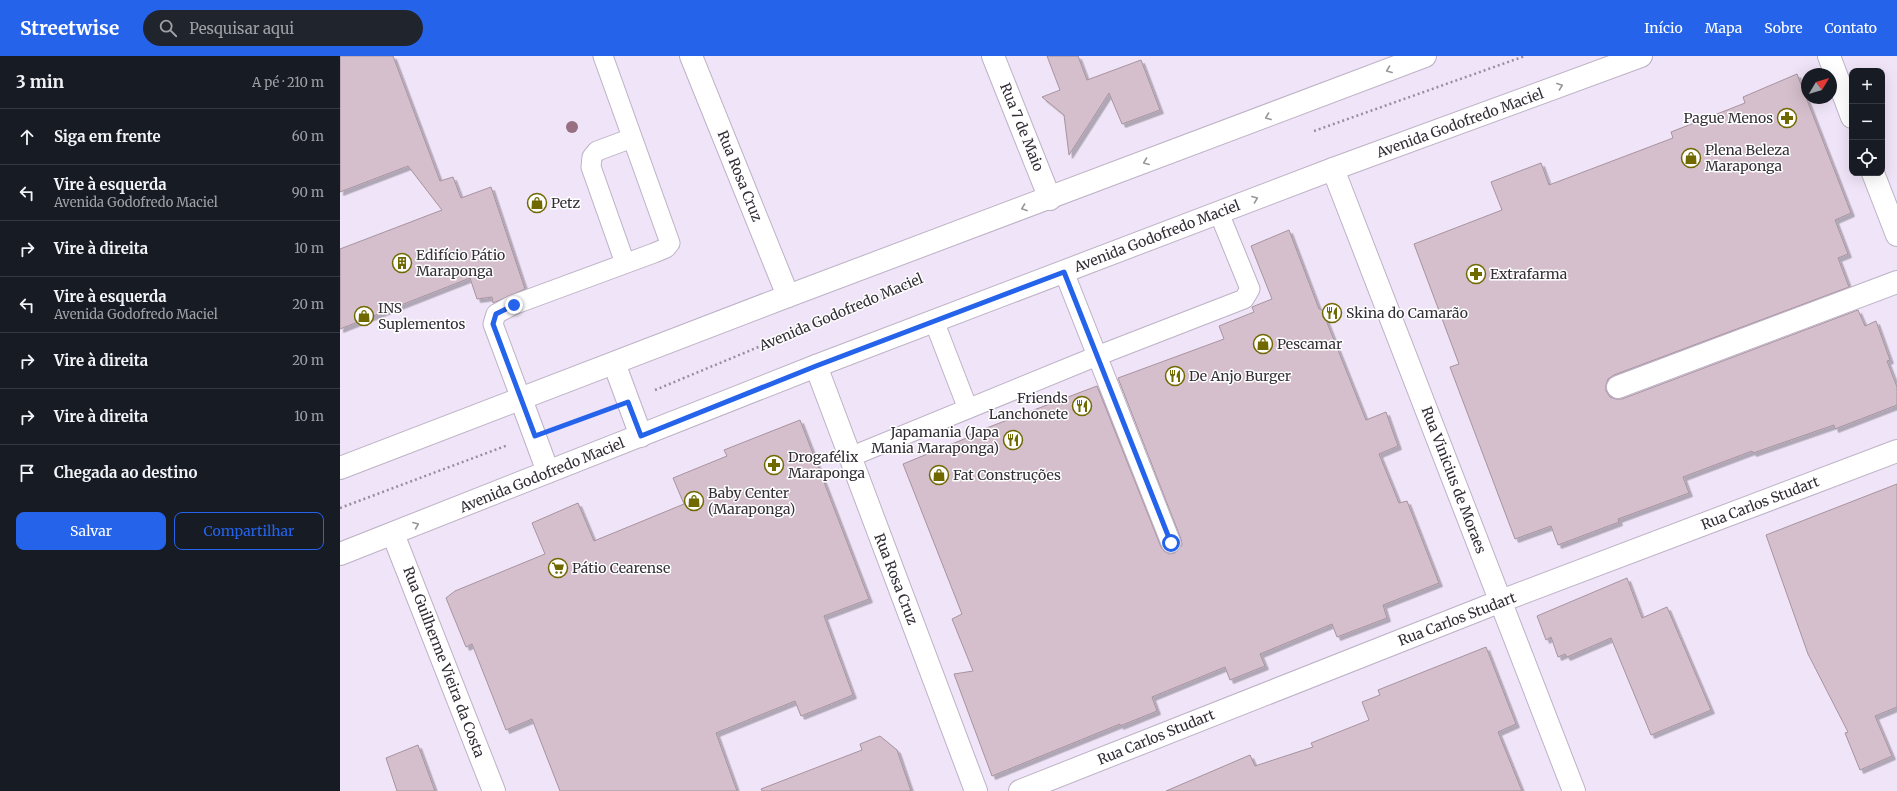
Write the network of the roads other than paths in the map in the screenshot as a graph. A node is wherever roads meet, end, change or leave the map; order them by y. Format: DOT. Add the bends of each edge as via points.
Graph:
graph roads {
  1 [pos="603,56"];
  2 [pos="692,56"];
  3 [pos="994,56"];
  4 [pos="1641,56"];
  5 [pos="1828,56"];
  6 [pos="1420,57"];
  7 [pos="1849,109"];
  8 [pos="632,138"];
  9 [pos="1333,169"];
  10 [pos="1874,176"];
  11 [pos="1050,198"];
  12 [pos="1219,213"];
  13 [pos="1897,235"];
  14 [pos="625,263"];
  15 [pos="1064,272"];
  16 [pos="1897,282"];
  17 [pos="788,296"];
  18 [pos="934,321"];
  19 [pos="1097,356"];
  20 [pos="614,363"];
  21 [pos="816,366"];
  22 [pos="1618,387"];
  23 [pos="521,399"];
  24 [pos="968,410"];
  25 [pos="641,436"];
  26 [pos="1897,451"];
  27 [pos="850,457"];
  28 [pos="340,468"];
  29 [pos="548,472"];
  30 [pos="393,534"];
  31 [pos="1171,543"];
  32 [pos="340,554"];
  33 [pos="1500,601"];
  34 [pos="494,791"];
  35 [pos="976,791"];
  36 [pos="1020,791"];
  37 [pos="1574,791"];
  1 -- 8 [label="lane"];
  2 -- 17 [label="street, Rua Rosa Cruz"];
  3 -- 11 [label="street, Rua 7 de Maio"];
  9 -- 4 [label="street, Avenida Godofredo Maciel, one-way"];
  5 -- 7 [label="street"];
  6 -- 11 [label="street, Avenida Godofredo Maciel, one-way"];
  8 -- 14 [label="lane" via="597,151 592,157 591,166"];
  8 -- 14 [label="lane" via="670,243 666,248"];
  12 -- 9 [label="street, Avenida Godofredo Maciel, one-way"];
  9 -- 33 [label="street, Rua Vinicius de Moraes"];
  10 -- 13 [label="street"];
  11 -- 17 [label="street, Avenida Godofredo Maciel, one-way"];
  12 -- 15 [label="street, Avenida Godofredo Maciel"];
  12 -- 19 [label="lane" via="1250,289 1244,299"];
  14 -- 23 [label="lane" via="496,314 493,324"];
  15 -- 18 [label="street, Avenida Godofredo Maciel"];
  15 -- 19 [label="lane"];
  16 -- 22 [label="street"];
  17 -- 20 [label="street, Avenida Godofredo Maciel"];
  18 -- 21 [label="street, Avenida Godofredo Maciel"];
  18 -- 24 [label="lane"];
  19 -- 24 [label="lane"];
  19 -- 31 [label="lane"];
  20 -- 23 [label="street, Avenida Godofredo Maciel"];
  20 -- 25 [label="street"];
  21 -- 25 [label="street, Avenida Godofredo Maciel"];
  21 -- 27 [label="street, Rua Rosa Cruz"];
  23 -- 28 [label="street, Avenida Godofredo Maciel"];
  23 -- 29 [label="street"];
  24 -- 27 [label="lane"];
  25 -- 29 [label="street, Avenida Godofredo Maciel"];
  26 -- 33 [label="street, Rua Carlos Studart"];
  27 -- 35 [label="street, Rua Rosa Cruz"];
  30 -- 29 [label="street, Avenida Godofredo Maciel, one-way"];
  30 -- 32 [label="street, Avenida Godofredo Maciel"];
  30 -- 34 [label="street, Rua Guilherme Vieira da Costa"];
  33 -- 36 [label="street, Rua Carlos Studart"];
  33 -- 37 [label="street, Rua Vinicius de Moraes"];
}
